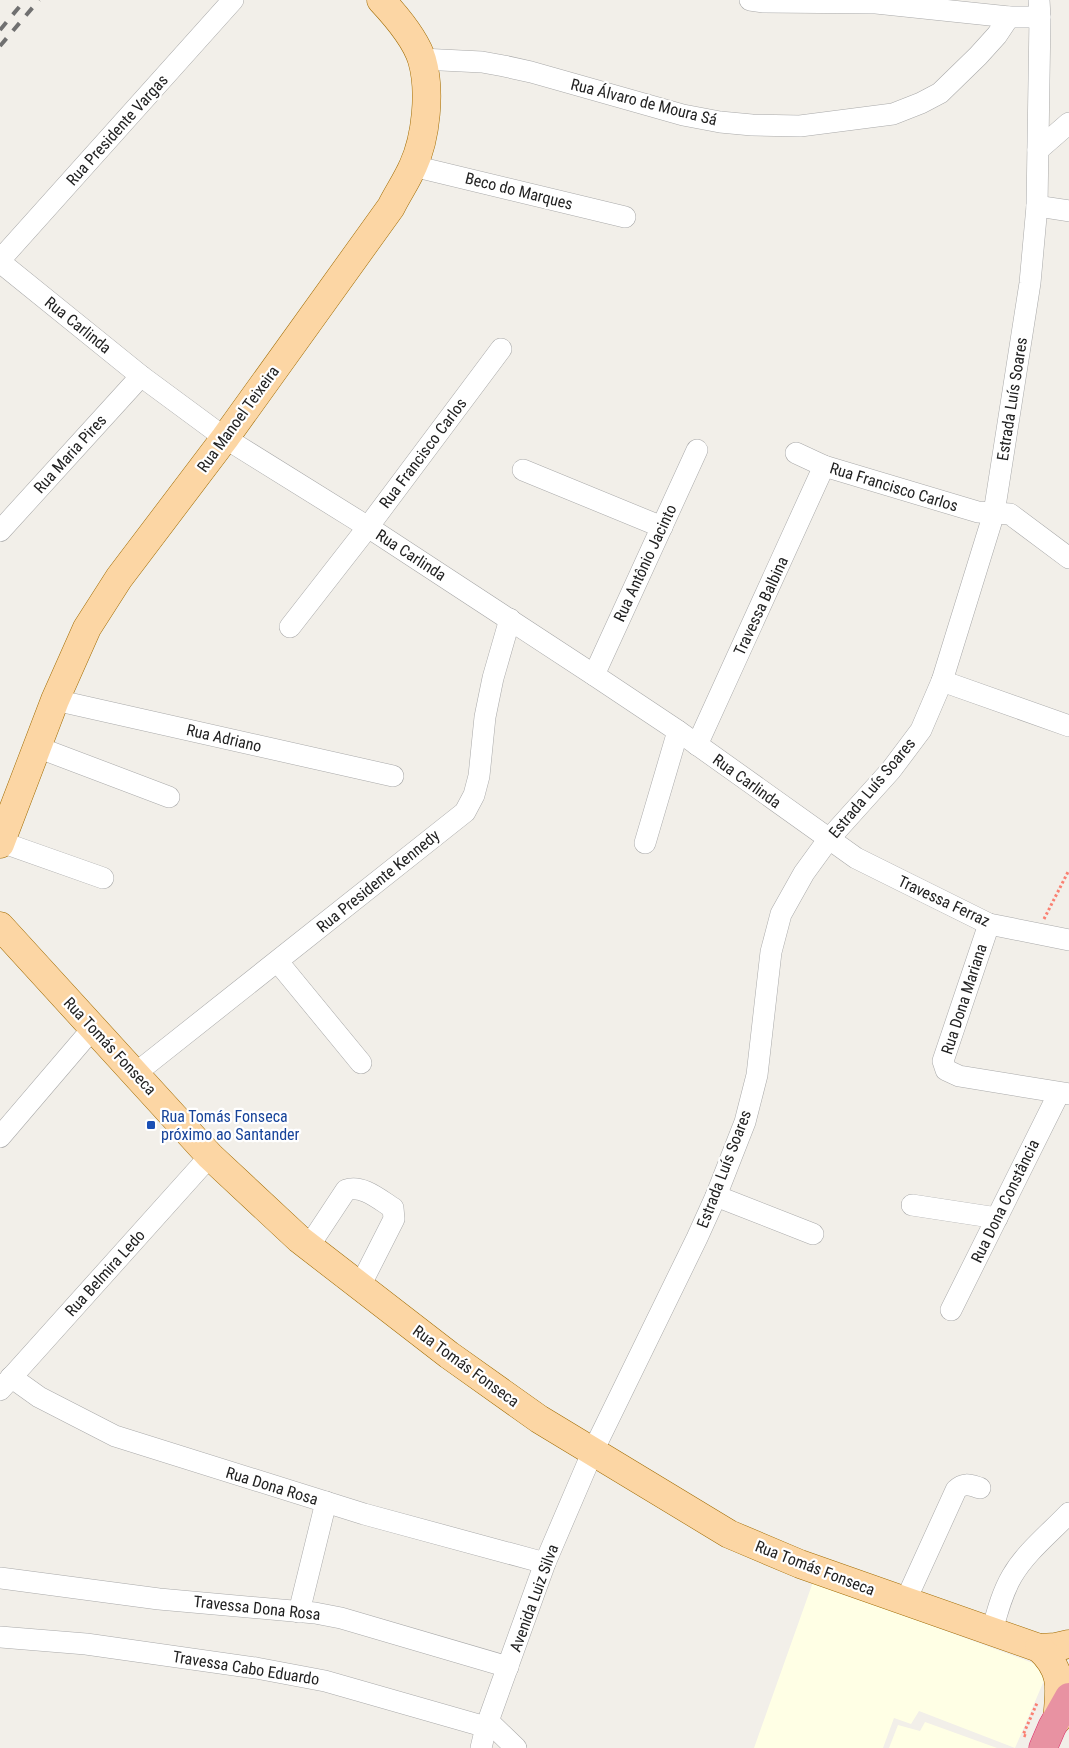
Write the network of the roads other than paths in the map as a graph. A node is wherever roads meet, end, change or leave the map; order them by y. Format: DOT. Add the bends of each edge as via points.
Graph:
graph roads {
  1 [pos="233,0"];
  2 [pos="381,0"];
  3 [pos="759,1"];
  4 [pos="1040,9"];
  5 [pos="1009,17"];
  6 [pos="421,59"];
  7 [pos="1069,123"];
  8 [pos="1038,150"];
  9 [pos="413,166"];
  10 [pos="1036,206"];
  11 [pos="1069,211"];
  12 [pos="625,217"];
  13 [pos="0,261"];
  14 [pos="501,348"];
  15 [pos="140,376"];
  16 [pos="225,438"];
  17 [pos="697,450"];
  18 [pos="796,453"];
  19 [pos="824,466"];
  20 [pos="522,470"];
  21 [pos="7,509"];
  22 [pos="994,513"];
  23 [pos="368,527"];
  24 [pos="662,527"];
  25 [pos="0,531"];
  26 [pos="1069,558"];
  27 [pos="510,619"];
  28 [pos="290,628"];
  29 [pos="594,675"];
  30 [pos="942,681"];
  31 [pos="55,700"];
  32 [pos="1069,726"];
  33 [pos="678,731"];
  34 [pos="697,745"];
  35 [pos="37,747"];
  36 [pos="393,776"];
  37 [pos="169,797"];
  38 [pos="828,840"];
  39 [pos="0,843"];
  40 [pos="645,843"];
  41 [pos="103,878"];
  42 [pos="989,924"];
  43 [pos="0,926"];
  44 [pos="1069,940"];
  45 [pos="278,962"];
  46 [pos="93,1028"];
  47 [pos="361,1063"];
  48 [pos="136,1073"];
  49 [pos="1064,1093"];
  50 [pos="0,1137"];
  51 [pos="210,1156"];
  52 [pos="716,1196"];
  53 [pos="912,1205"];
  54 [pos="997,1218"];
  55 [pos="813,1234"];
  56 [pos="309,1246"];
  57 [pos="360,1286"];
  58 [pos="951,1310"];
  59 [pos="5,1384"];
  60 [pos="593,1451"];
  61 [pos="980,1488"];
  62 [pos="326,1502"];
  63 [pos="1069,1513"];
  64 [pos="545,1564"];
  65 [pos="0,1578"];
  66 [pos="905,1602"];
  67 [pos="299,1612"];
  68 [pos="992,1631"];
  69 [pos="0,1637"];
  70 [pos="1069,1644"];
  71 [pos="1039,1648"];
  72 [pos="508,1667"];
  73 [pos="1063,1708"];
  74 [pos="487,1724"];
  75 [pos="1033,1742"];
  76 [pos="480,1748"];
  77 [pos="516,1748"];
  1 -- 13 [label="street, Rua Presidente Vargas"];
  2 -- 6 [label="main road, Rua Manoel Teixeira"];
  3 -- 5 [label="street" via="876,3"];
  4 -- 5 [label="street"];
  4 -- 8 [label="street, Estrada Luís Soares"];
  5 -- 6 [label="street, Rua Álvaro de Moura Sá" via="978,56 940,93 921,103 894,114 800,126 720,122 683,115 504,66"];
  6 -- 9 [label="main road, Rua Manoel Teixeira" via="426,80 426,109 422,140"];
  7 -- 8 [label="street"];
  8 -- 10 [label="street, Estrada Luís Soares"];
  9 -- 12 [label="street, Beco do Marques"];
  9 -- 16 [label="main road, Rua Manoel Teixeira" via="391,207"];
  10 -- 11 [label="street"];
  10 -- 22 [label="street, Estrada Luís Soares" via="1030,283"];
  13 -- 15 [label="street, Rua Carlinda"];
  14 -- 23 [label="street, Rua Francisco Carlos"];
  15 -- 16 [label="street, Rua Carlinda"];
  15 -- 21 [label="street, Rua Maria Pires"];
  16 -- 23 [label="street, Rua Carlinda"];
  16 -- 31 [label="main road, Rua Manoel Teixeira" via="119,578 87,628"];
  17 -- 24 [label="street, Rua Antônio Jacinto"];
  18 -- 19 [label="street, Rua Francisco Carlos"];
  19 -- 22 [label="street, Rua Francisco Carlos" via="978,512"];
  19 -- 34 [label="street, Travessa Balbina"];
  20 -- 24 [label="street"];
  21 -- 25 [label="street, Rua Maria Pires"];
  22 -- 26 [label="street, Rua Francisco Carlos" via="1010,514"];
  22 -- 30 [label="street, Estrada Luís Soares"];
  23 -- 27 [label="street, Rua Carlinda"];
  23 -- 28 [label="street, Rua Francisco Carlos"];
  24 -- 29 [label="street, Rua Antônio Jacinto"];
  27 -- 29 [label="street, Rua Carlinda"];
  27 -- 45 [label="street, Rua Presidente Kennedy" via="486,709 479,776 465,812"];
  29 -- 33 [label="street, Rua Carlinda"];
  30 -- 32 [label="street"];
  30 -- 38 [label="street, Estrada Luís Soares" via="921,730 891,770"];
  31 -- 35 [label="main road, Rua Manoel Teixeira"];
  31 -- 36 [label="street, Rua Adriano"];
  33 -- 34 [label="street, Rua Carlinda"];
  33 -- 40 [label="street"];
  34 -- 38 [label="street, Rua Carlinda"];
  35 -- 37 [label="street"];
  35 -- 39 [label="main road, Rua Manoel Teixeira"];
  38 -- 42 [label="street, Travessa Ferraz" via="856,858"];
  38 -- 52 [label="street, Estrada Luís Soares" via="804,873 781,914 770,952 757,1075 745,1122"];
  39 -- 41 [label="street"];
  42 -- 44 [label="street, Travessa Ferraz"];
  42 -- 49 [label="street, Rua Dona Mariana" via="943,1062 946,1070 959,1076"];
  43 -- 46 [label="main road, Rua Tomás Fonseca"];
  45 -- 47 [label="street"];
  45 -- 48 [label="street, Rua Presidente Kennedy"];
  46 -- 48 [label="main road, Rua Tomás Fonseca"];
  46 -- 50 [label="street"];
  48 -- 51 [label="main road, Rua Tomás Fonseca"];
  49 -- 54 [label="street, Rua Dona Constância"];
  51 -- 56 [label="main road, Rua Tomás Fonseca"];
  51 -- 59 [label="street, Rua Belmira Ledo"];
  52 -- 55 [label="street"];
  52 -- 60 [label="street, Estrada Luís Soares"];
  53 -- 54 [label="street"];
  54 -- 58 [label="street, Rua Dona Constância"];
  56 -- 57 [label="main road, Rua Tomás Fonseca"];
  56 -- 57 [label="street" via="346,1190 359,1189 393,1208 394,1219"];
  57 -- 60 [label="main road, Rua Tomás Fonseca" via="531,1414"];
  59 -- 62 [label="street, Rua Dona Rosa" via="115,1436"];
  60 -- 64 [label="street, Avenida Luiz Silva"];
  60 -- 66 [label="main road, Rua Tomás Fonseca" via="729,1534"];
  61 -- 66 [label="street" via="967,1484 956,1490"];
  62 -- 64 [label="street, Rua Dona Rosa"];
  62 -- 67 [label="street"];
  63 -- 68 [label="street" via="1011,1577"];
  64 -- 72 [label="street, Avenida Luiz Silva"];
  65 -- 67 [label="street, Travessa Dona Rosa" via="159,1599"];
  66 -- 68 [label="main road, Rua Tomás Fonseca"];
  67 -- 72 [label="street, Travessa Dona Rosa" via="340,1618"];
  68 -- 71 [label="main road, Rua Tomás Fonseca"];
  69 -- 74 [label="street, Travessa Cabo Eduardo" via="86,1644 256,1668 325,1681"];
  70 -- 71 [label="main road, Rua Tomás Fonseca"];
  71 -- 73 [label="main road" via="1059,1676"];
  72 -- 74 [label="street, Avenida Luiz Silva"];
  73 -- 75 [label="highway"];
  74 -- 76 [label="street, Avenida Luiz Silva"];
  74 -- 77 [label="street"];
}
